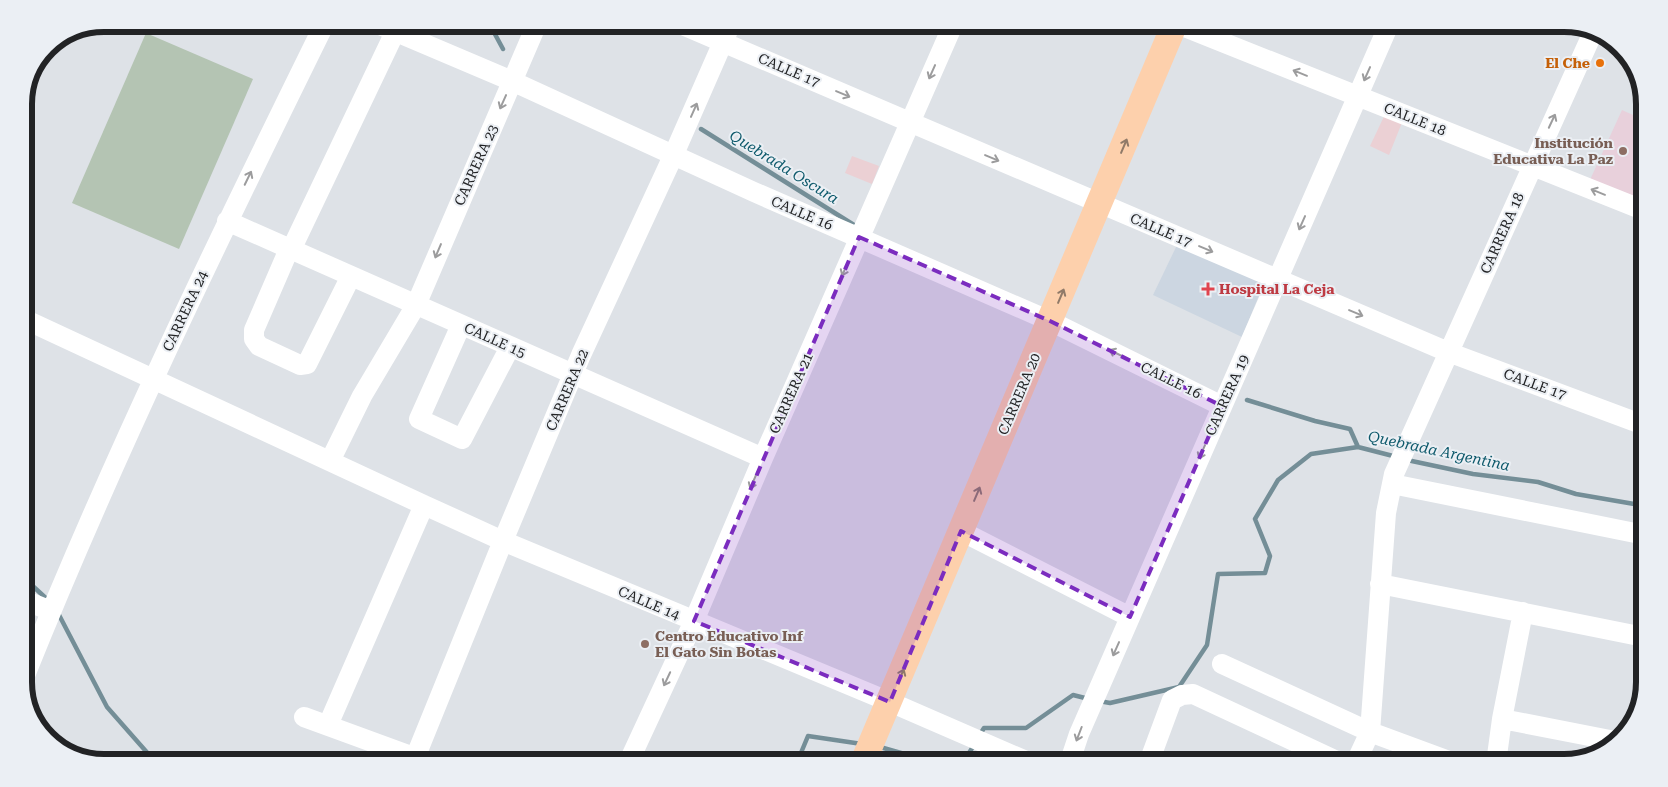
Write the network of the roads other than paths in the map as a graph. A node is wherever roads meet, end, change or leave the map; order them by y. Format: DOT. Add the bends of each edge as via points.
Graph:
graph roads {
  1 [pos="320,33"];
  2 [pos="385,33"];
  3 [pos="399,33"];
  4 [pos="533,33"];
  5 [pos="949,33"];
  6 [pos="1171,33"];
  7 [pos="1200,33"];
  8 [pos="1384,33"];
  9 [pos="727,34"];
  10 [pos="1590,38"];
  11 [pos="512,80"];
  12 [pos="1357,96"];
  13 [pos="910,122"];
  14 [pos="674,154"];
  15 [pos="1532,165"];
  16 [pos="1099,203"];
  17 [pos="1635,207"];
  18 [pos="227,221"];
  19 [pos="859,237"];
  20 [pos="291,250"];
  21 [pos="351,276"];
  22 [pos="1277,279"];
  23 [pos="416,305"];
  24 [pos="1050,320"];
  25 [pos="33,323"];
  26 [pos="461,325"];
  27 [pos="510,346"];
  28 [pos="1448,352"];
  29 [pos="573,374"];
  30 [pos="154,379"];
  31 [pos="1222,406"];
  32 [pos="1636,422"];
  33 [pos="763,458"];
  34 [pos="330,461"];
  35 [pos="1393,479"];
  36 [pos="421,511"];
  37 [pos="961,531"];
  38 [pos="1636,533"];
  39 [pos="503,541"];
  40 [pos="1380,584"];
  41 [pos="33,602"];
  42 [pos="53,606"];
  43 [pos="1523,612"];
  44 [pos="1130,617"];
  45 [pos="694,621"];
  46 [pos="1636,635"];
  47 [pos="33,656"];
  48 [pos="1222,664"];
  49 [pos="890,702"];
  50 [pos="304,716"];
  51 [pos="1502,718"];
  52 [pos="328,725"];
  53 [pos="1370,732"];
  54 [pos="1607,739"];
  55 [pos="869,751"];
  56 [pos="404,754"];
  57 [pos="417,754"];
  58 [pos="632,754"];
  59 [pos="1010,754"];
  60 [pos="1072,754"];
  61 [pos="1152,754"];
  62 [pos="1322,754"];
  63 [pos="1360,754"];
  64 [pos="1430,754"];
  65 [pos="1497,754"];
  18 -- 1 [label="street, CARRERA 24, one-way"];
  2 -- 20 [label="street"];
  3 -- 11 [label="street, CALLE 16"];
  4 -- 11 [label="street, CARRERA 23"];
  5 -- 13 [label="street, CARRERA 21, one-way"];
  16 -- 6 [label="main road, CARRERA 20, one-way"];
  12 -- 7 [label="street, CALLE 18, one-way"];
  8 -- 12 [label="street, CARRERA 19, one-way"];
  9 -- 13 [label="street, CALLE 17, one-way"];
  14 -- 9 [label="street, CARRERA 22, one-way"];
  15 -- 10 [label="street, CARRERA 18, one-way"];
  11 -- 14 [label="street, CALLE 16"];
  11 -- 23 [label="street, CARRERA 23, one-way"];
  12 -- 15 [label="street, CALLE 18"];
  12 -- 22 [label="street, CARRERA 19, one-way"];
  13 -- 16 [label="street, CALLE 17, one-way"];
  13 -- 19 [label="street, CARRERA 21"];
  14 -- 19 [label="street, CALLE 16"];
  14 -- 29 [label="street, CARRERA 22"];
  17 -- 15 [label="street, CALLE 18, one-way"];
  15 -- 28 [label="street, CARRERA 18"];
  16 -- 22 [label="street, CALLE 17, one-way"];
  24 -- 16 [label="main road, CARRERA 20, one-way"];
  18 -- 20 [label="street, CALLE 15"];
  18 -- 30 [label="street, CARRERA 24"];
  19 -- 24 [label="street, CALLE 16"];
  19 -- 33 [label="street, CARRERA 21, one-way"];
  20 -- 21 [label="street, CALLE 15"];
  20 -- 21 [label="street" via="254,330 254,339 260,346 300,365 307,364 311,358"];
  21 -- 23 [label="street, CALLE 15"];
  22 -- 28 [label="street, CALLE 17, one-way"];
  22 -- 31 [label="street, CARRERA 19"];
  23 -- 26 [label="street, CALLE 15"];
  23 -- 34 [label="street, CARRERA 23" via="362,396"];
  31 -- 24 [label="street, CALLE 16, one-way"];
  37 -- 24 [label="main road, CARRERA 20, one-way"];
  25 -- 30 [label="street, CALLE 14"];
  26 -- 27 [label="street, CALLE 15"];
  26 -- 27 [label="street" via="419,419 462,439"];
  27 -- 29 [label="street, CALLE 15"];
  28 -- 32 [label="street, CALLE 17"];
  28 -- 35 [label="street, CARRERA 18"];
  29 -- 33 [label="street, CALLE 15"];
  29 -- 39 [label="street, CARRERA 22"];
  30 -- 34 [label="street, CALLE 14"];
  30 -- 42 [label="street, CARRERA 24"];
  31 -- 44 [label="street, CARRERA 19, one-way"];
  33 -- 45 [label="street, CARRERA 21, one-way"];
  34 -- 36 [label="street, CALLE 14"];
  35 -- 38 [label="street"];
  35 -- 40 [label="street, CARRERA 18" via="1386,513"];
  36 -- 39 [label="street, CALLE 14"];
  36 -- 52 [label="street"];
  37 -- 44 [label="street"];
  49 -- 37 [label="main road, CARRERA 20, one-way"];
  39 -- 45 [label="street, CALLE 14"];
  39 -- 57 [label="street, CARRERA 22"];
  40 -- 43 [label="street"];
  40 -- 53 [label="street, CARRERA 18"];
  41 -- 42 [label="street"];
  42 -- 47 [label="street, CARRERA 24"];
  43 -- 46 [label="street"];
  43 -- 51 [label="street"];
  44 -- 60 [label="street, CARRERA 19, one-way"];
  45 -- 49 [label="street, CALLE 14"];
  45 -- 58 [label="street, CARRERA 21, one-way"];
  48 -- 53 [label="street"];
  49 -- 55 [label="main road, CARRERA 20"];
  49 -- 59 [label="street, CALLE 14"];
  50 -- 52 [label="street"];
  51 -- 54 [label="street"];
  51 -- 65 [label="street"];
  52 -- 56 [label="street"];
  53 -- 63 [label="street"];
  53 -- 64 [label="street"];
  61 -- 62 [label="street" via="1172,700 1193,694"];
}
